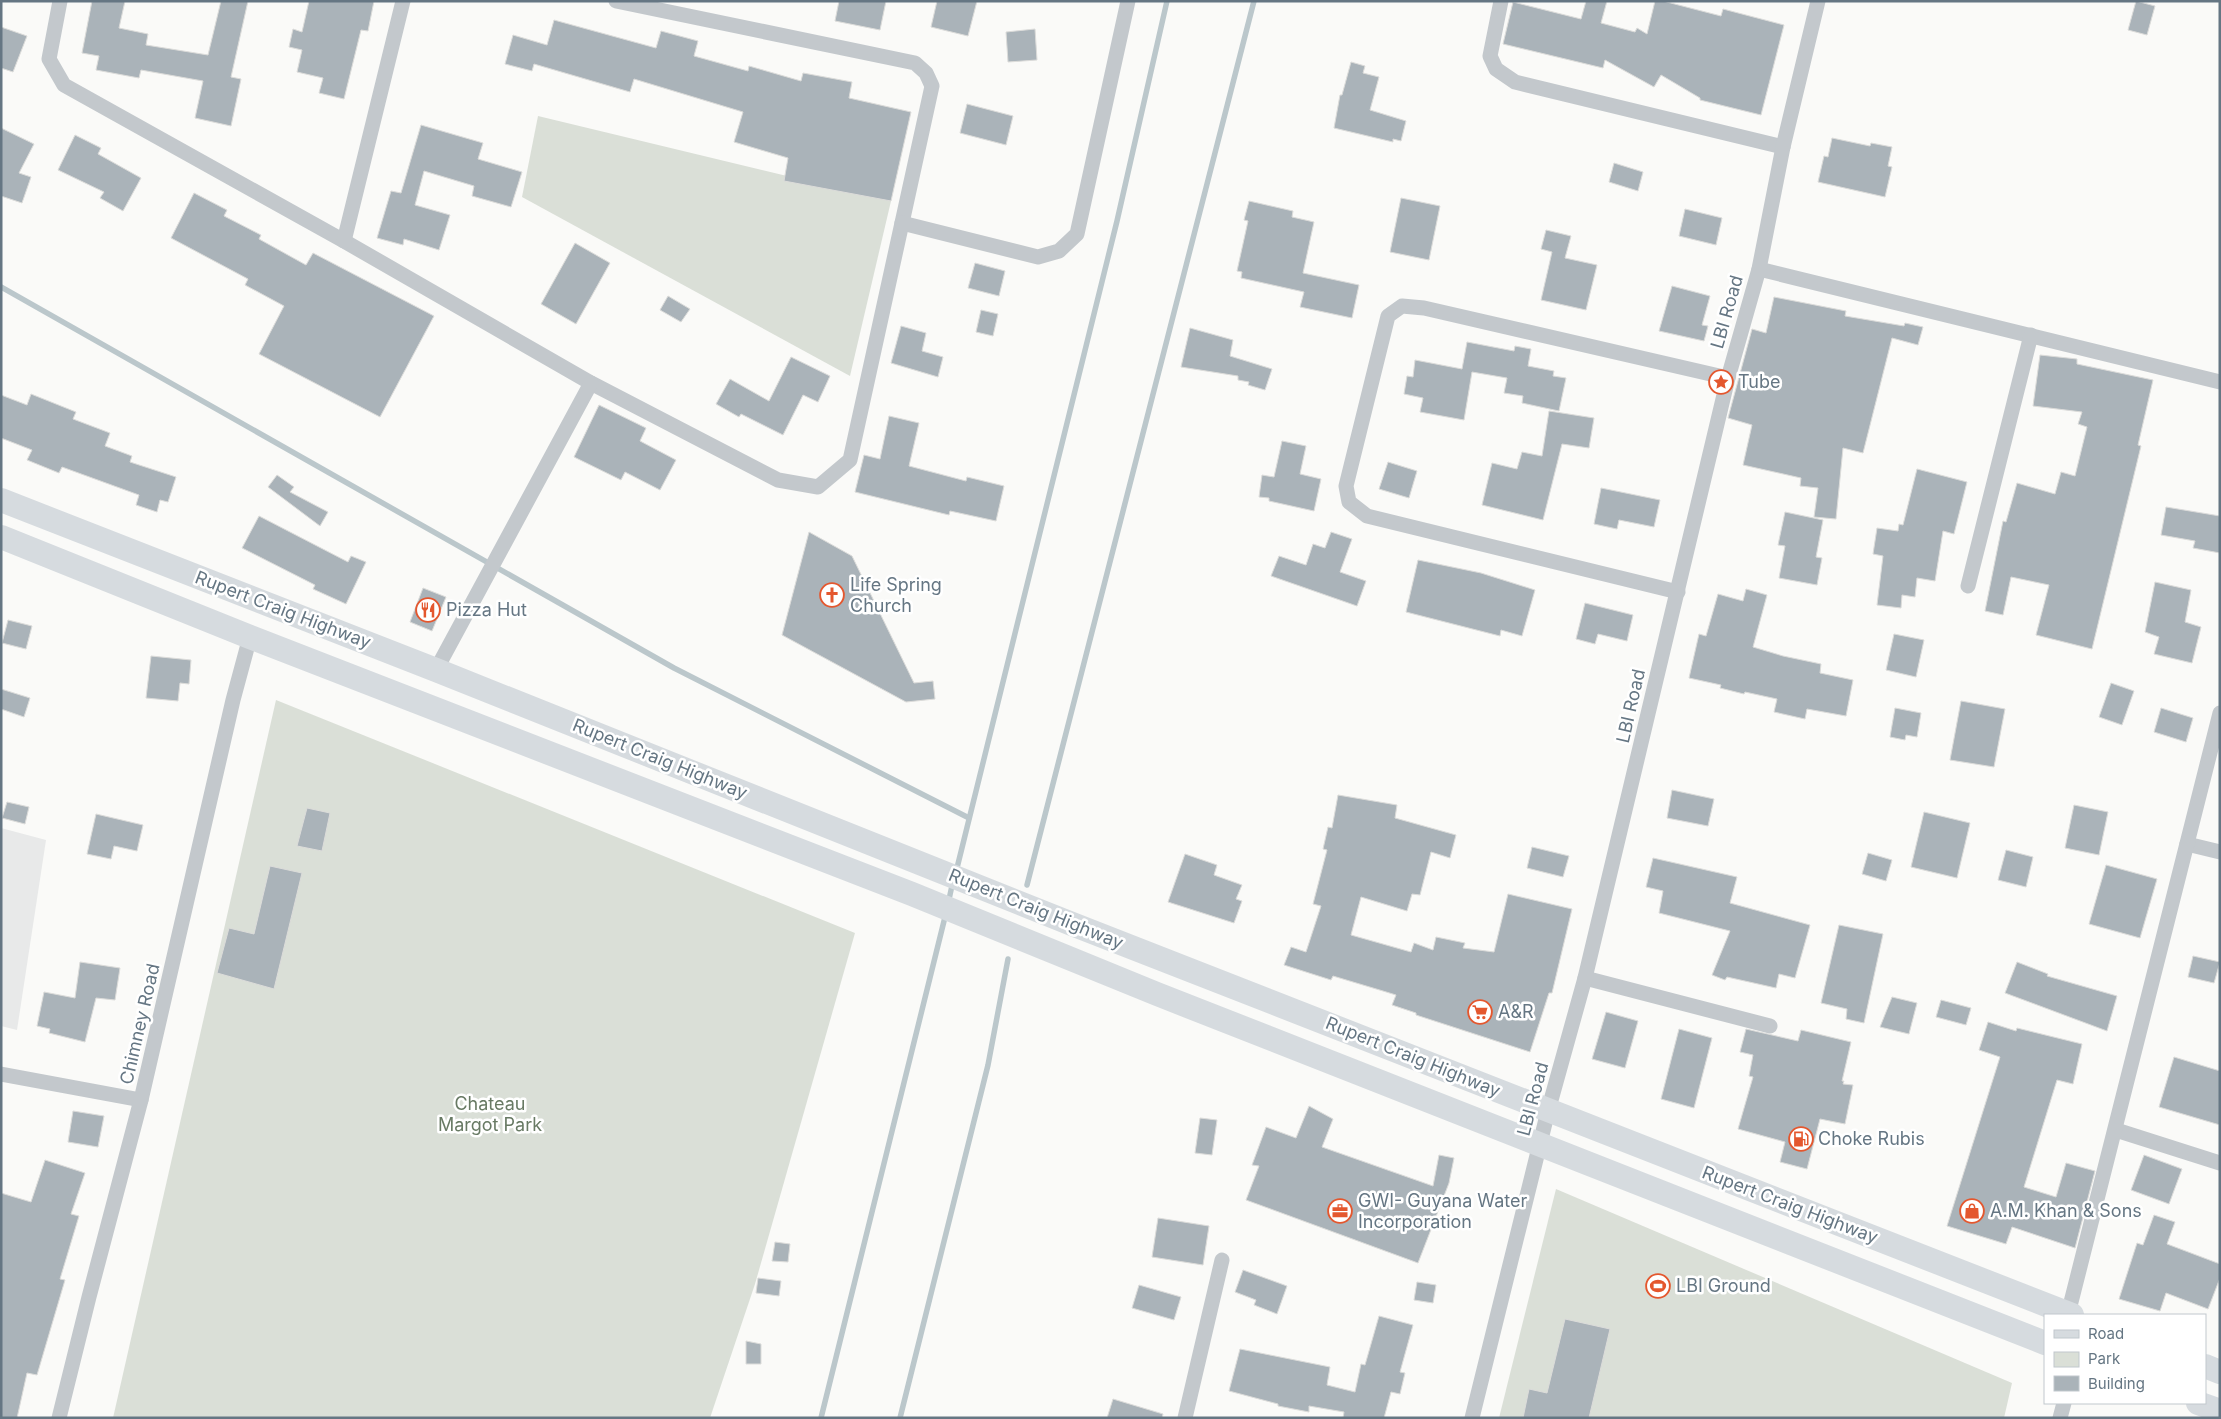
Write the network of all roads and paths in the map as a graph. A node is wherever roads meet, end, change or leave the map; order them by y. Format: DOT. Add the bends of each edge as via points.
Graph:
graph roads {
  1 [pos="60,1"];
  2 [pos="403,1"];
  3 [pos="616,1"];
  4 [pos="1128,1"];
  5 [pos="1501,1"];
  6 [pos="1816,2"];
  7 [pos="1782,147"];
  8 [pos="902,223"];
  9 [pos="344,241"];
  10 [pos="1759,269"];
  11 [pos="2031,335"];
  12 [pos="1728,378"];
  13 [pos="2220,382"];
  14 [pos="592,383"];
  15 [pos="1,500"];
  16 [pos="1,537"];
  17 [pos="1968,586"];
  18 [pos="1678,592"];
  19 [pos="250,637"];
  20 [pos="436,670"];
  21 [pos="2220,712"];
  22 [pos="2187,844"];
  23 [pos="2220,852"];
  24 [pos="1585,978"];
  25 [pos="1770,1026"];
  26 [pos="1,1074"];
  27 [pos="141,1100"];
  28 [pos="1548,1111"];
  29 [pos="2116,1130"];
  30 [pos="1540,1144"];
  31 [pos="2220,1163"];
  32 [pos="1222,1260"];
  33 [pos="2067,1314"];
  34 [pos="2070,1314"];
  35 [pos="2044,1343"];
  36 [pos="2206,1366"];
  37 [pos="2220,1372"];
  38 [pos="2064,1404"];
  39 [pos="2201,1404"];
  40 [pos="2220,1411"];
  41 [pos="60,1418"];
  42 [pos="1185,1418"];
  43 [pos="1472,1418"];
  44 [pos="2060,1418"];
  1 -- 9 [label="street" via="49,59 64,85"];
  2 -- 9 [label="street"];
  3 -- 8 [label="street" via="915,63 926,73 932,86"];
  4 -- 8 [label="street" via="1077,234 1059,251 1038,257"];
  5 -- 7 [label="street" via="1490,56 1496,69 1515,82"];
  6 -- 7 [label="street, LBI Road"];
  7 -- 10 [label="street, LBI Road"];
  8 -- 14 [label="street" via="850,460 818,487 778,480"];
  9 -- 14 [label="street"];
  10 -- 11 [label="street"];
  10 -- 12 [label="street, LBI Road"];
  11 -- 13 [label="street"];
  11 -- 17 [label="street"];
  12 -- 18 [label="street, LBI Road"];
  12 -- 18 [label="street" via="1424,308 1402,306 1388,316 1346,486 1349,502 1367,516"];
  14 -- 20 [label="street"];
  15 -- 20 [label="main road, Rupert Craig Highway"];
  16 -- 19 [label="main road, Rupert Craig Highway"];
  18 -- 24 [label="street, LBI Road"];
  19 -- 27 [label="street, Chimney Road"];
  19 -- 30 [label="main road, Rupert Craig Highway" via="912,894"];
  20 -- 28 [label="main road, Rupert Craig Highway"];
  21 -- 22 [label="street"];
  22 -- 23 [label="street"];
  22 -- 29 [label="street"];
  24 -- 25 [label="street"];
  24 -- 28 [label="street, LBI Road"];
  26 -- 27 [label="street"];
  27 -- 41 [label="street, Chimney Road"];
  28 -- 30 [label="street, LBI Road"];
  28 -- 33 [label="main road, Rupert Craig Highway"];
  29 -- 31 [label="street"];
  29 -- 34 [label="street"];
  30 -- 35 [label="main road, Rupert Craig Highway"];
  30 -- 43 [label="street, LBI Road"];
  32 -- 42 [label="street"];
  36 -- 37 [label="main road"];
  38 -- 44 [label="street"];
  39 -- 40 [label="main road"];
}
